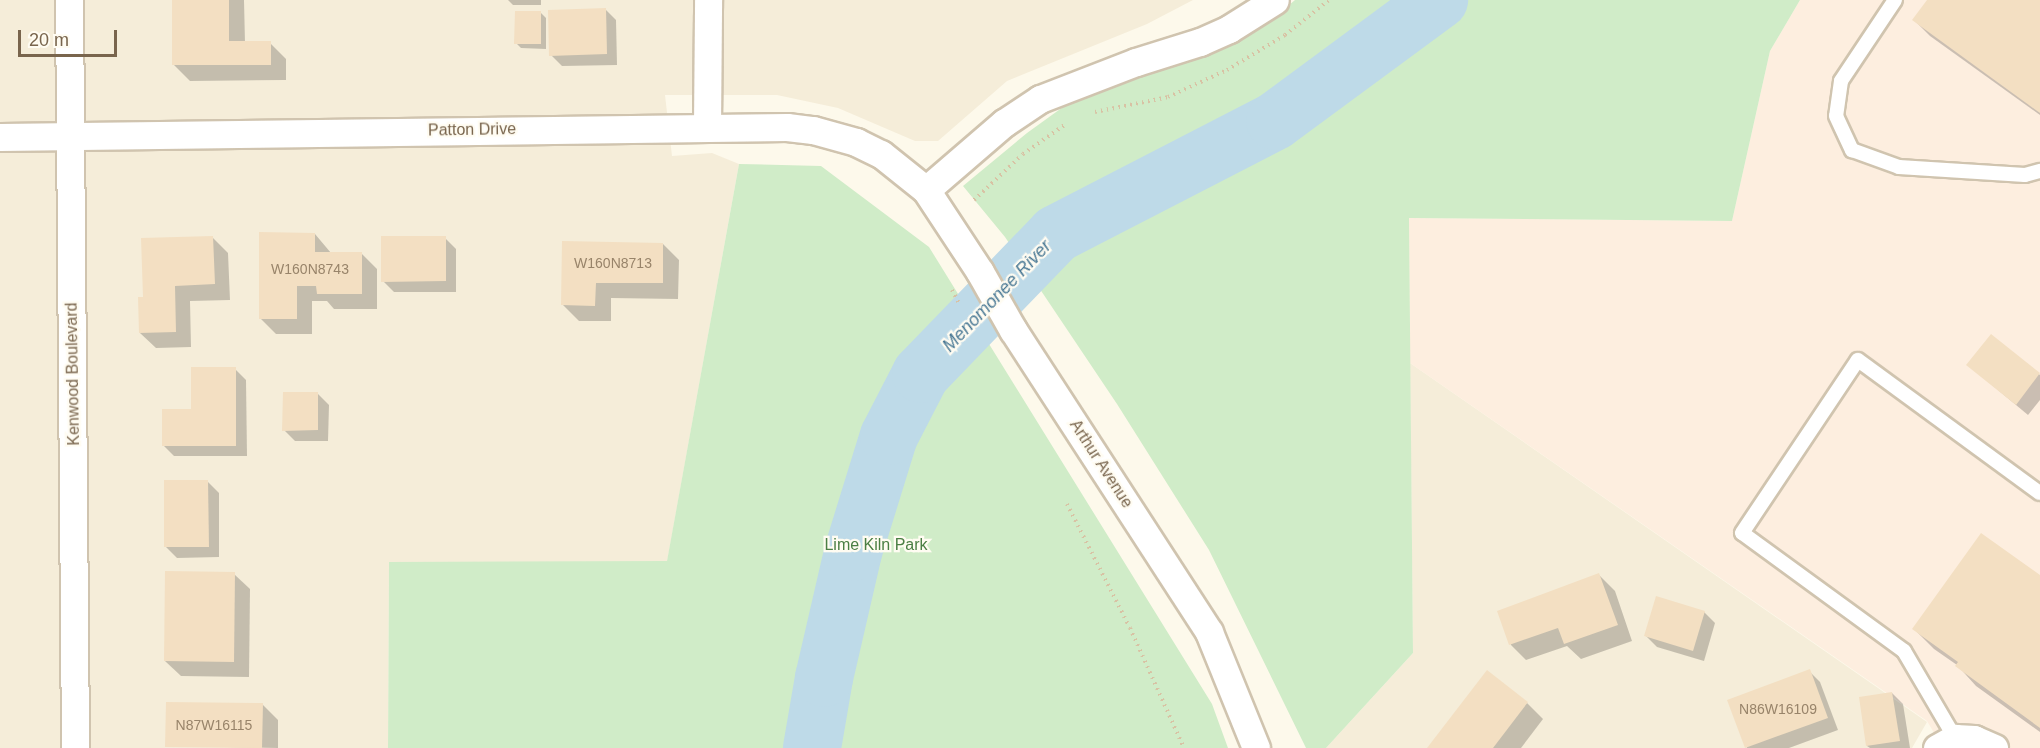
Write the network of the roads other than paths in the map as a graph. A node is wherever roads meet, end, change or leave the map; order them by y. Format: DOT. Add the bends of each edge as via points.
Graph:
graph roads {
  1 [pos="69,0"];
  2 [pos="708,0"];
  3 [pos="1275,0"];
  4 [pos="1895,0"];
  5 [pos="708,126"];
  6 [pos="70,136"];
  7 [pos="0,137"];
  8 [pos="2040,171"];
  9 [pos="926,190"];
  10 [pos="2040,493"];
  11 [pos="1946,743"];
  12 [pos="75,748"];
  13 [pos="1256,748"];
  14 [pos="1994,748"];
  1 -- 6 [label="street, Kenwood Boulevard"];
  2 -- 5 [label="street"];
  3 -- 9 [label="street" via="1200,42 1115,69 1040,99 1004,123"];
  4 -- 8 [label="lane" via="1841,81 1836,116 1852,150 1899,167 2025,175"];
  5 -- 6 [label="street, Patton Drive"];
  5 -- 9 [label="street, Patton Drive" via="787,127 856,142 902,169"];
  6 -- 7 [label="street, Patton Drive"];
  6 -- 12 [label="street, Kenwood Boulevard"];
  9 -- 13 [label="street, Arthur Avenue" via="1209,632"];
  10 -- 11 [label="lane" via="1858,360 1742,533 1904,651"];
  11 -- 14 [label="street" via="1974,739"];
}
